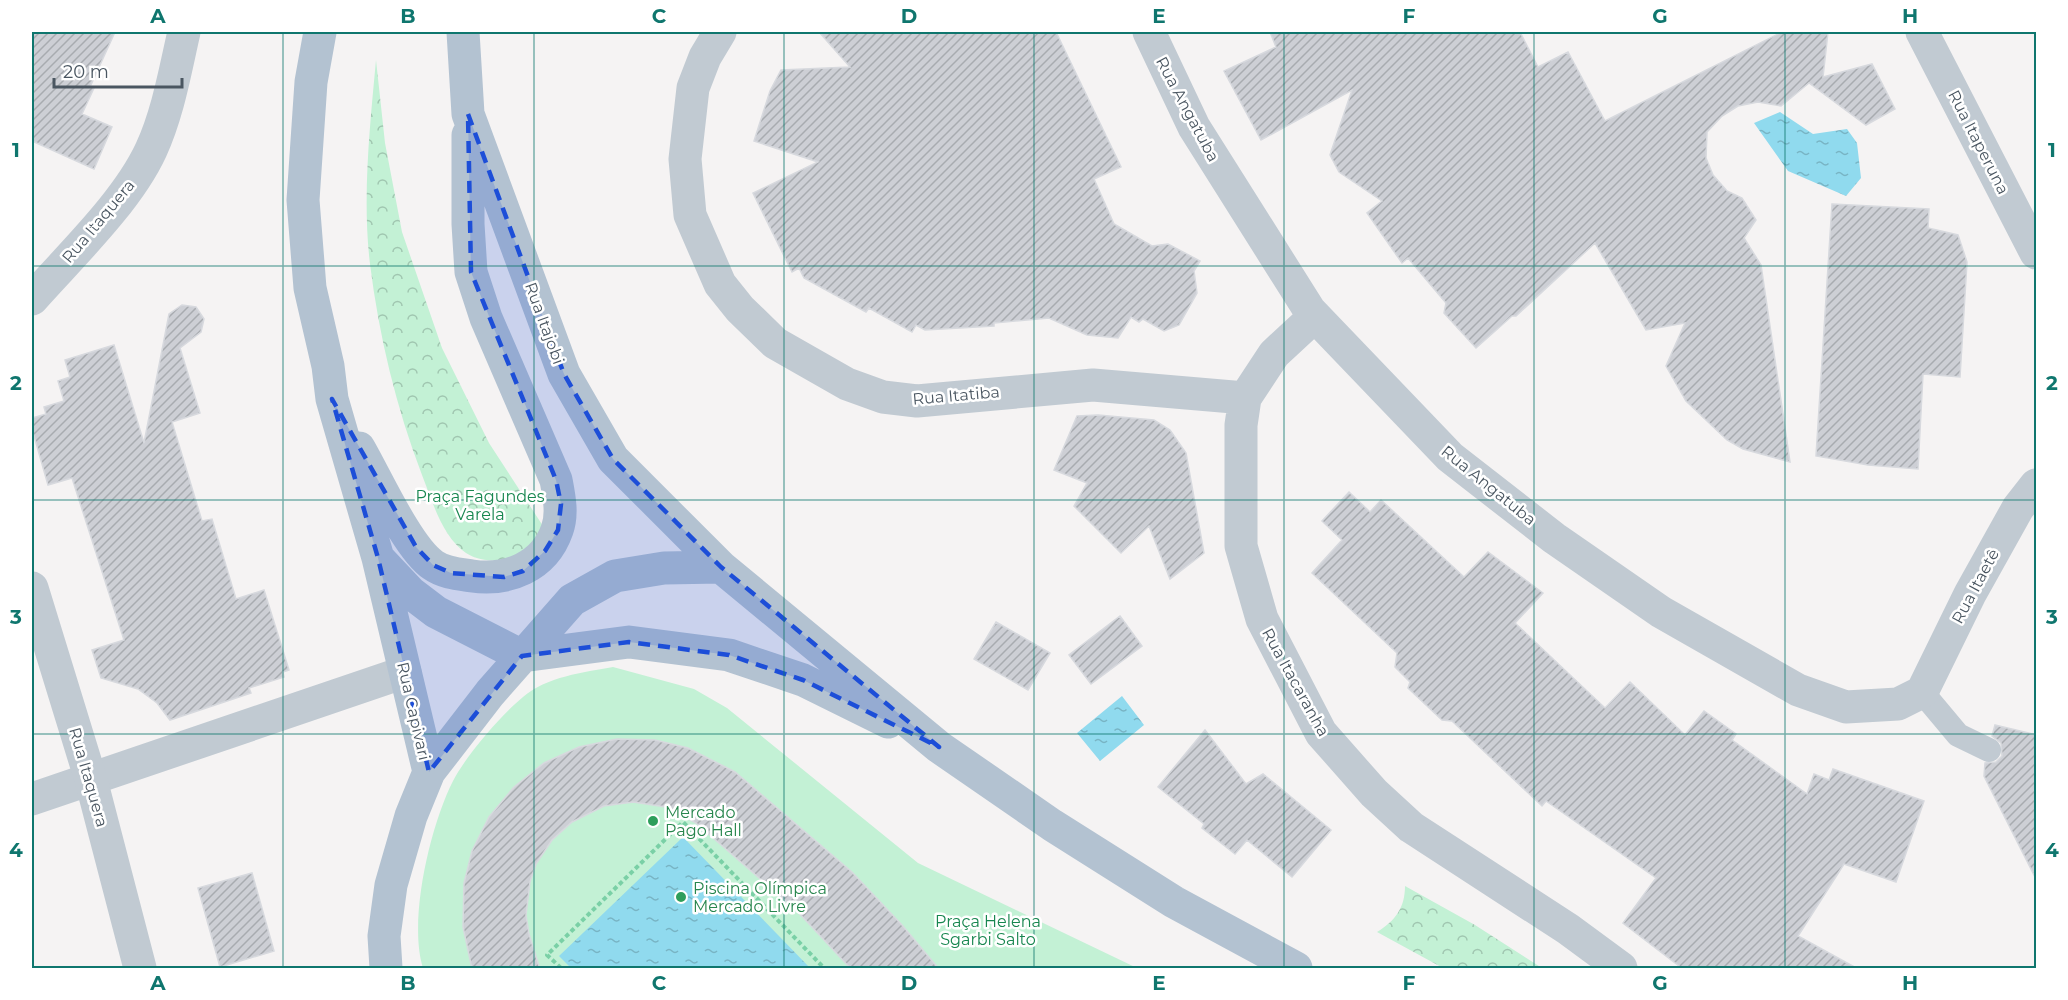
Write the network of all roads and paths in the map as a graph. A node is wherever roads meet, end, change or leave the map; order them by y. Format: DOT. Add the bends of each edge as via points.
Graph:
graph roads {
  1 [pos="184,32"];
  2 [pos="320,32"];
  3 [pos="462,32"];
  4 [pos="720,32"];
  5 [pos="1149,32"];
  6 [pos="1922,32"];
  7 [pos="468,114"];
  8 [pos="2037,253"];
  9 [pos="32,299"];
  10 [pos="1314,316"];
  11 [pos="1245,398"];
  12 [pos="332,399"];
  13 [pos="2037,485"];
  14 [pos="378,558"];
  15 [pos="721,567"];
  16 [pos="32,588"];
  17 [pos="522,656"];
  18 [pos="405,672"];
  19 [pos="1922,692"];
  20 [pos="939,747"];
  21 [pos="1989,750"];
  22 [pos="429,772"];
  23 [pos="91,780"];
  24 [pos="32,799"];
  25 [pos="140,969"];
  26 [pos="386,969"];
  27 [pos="561,969"];
  28 [pos="824,969"];
  29 [pos="1296,969"];
  30 [pos="1622,969"];
  1 -- 9 [label="street, Rua Itaquera" via="165,111 146,159 130,186"];
  2 -- 12 [label="main road" via="311,82 303,200 310,288"];
  3 -- 7 [label="main road, Rua Itajobi"];
  4 -- 11 [label="street, Rua Itatiba" via="693,88 685,159 690,215 720,284 775,343 847,384 884,397 917,401 1093,385"];
  5 -- 10 [label="street, Rua Angatuba" via="1194,128"];
  6 -- 8 [label="street, Rua Itaperuna"];
  7 -- 12 [label="main road" via="471,273 486,318 556,480 561,504 558,530 545,551 523,571 504,578 451,573 433,565 416,547"];
  7 -- 15 [label="main road, Rua Itajobi" via="564,374 613,459"];
  10 -- 11 [label="street, Rua Itacaranha" via="1274,354"];
  10 -- 19 [label="street, Rua Angatuba" via="1450,457 1554,538 1661,612 1798,690 1846,707 1898,704"];
  11 -- 30 [label="street, Rua Itacaranha" via="1240,425 1241,546 1262,619 1321,733 1374,793 1411,827 1568,929"];
  12 -- 14 [label="main road"];
  13 -- 19 [label="street, Rua Itaetê" via="2018,508 1970,594"];
  14 -- 17 [label="main road" via="411,593 436,612"];
  14 -- 18 [label="main road, Rua Capivari"];
  15 -- 17 [label="main road" via="664,568 615,576 572,600"];
  15 -- 20 [label="main road, Rua Itajobi"];
  16 -- 23 [label="street, Rua Itaquera"];
  17 -- 20 [label="main road" via="629,642 729,655 803,680"];
  17 -- 22 [label="main road"];
  18 -- 22 [label="main road, Rua Capivari"];
  18 -- 23 [label="street"];
  19 -- 21 [label="lane" via="1958,735"];
  20 -- 29 [label="main road" via="1156,890"];
  22 -- 26 [label="main road, Rua Capivari" via="411,816 391,885 384,936"];
  23 -- 24 [label="street"];
  23 -- 25 [label="street, Rua Itaquera"];
  27 -- 28 [label="path" via="548,955 683,822"];
}
